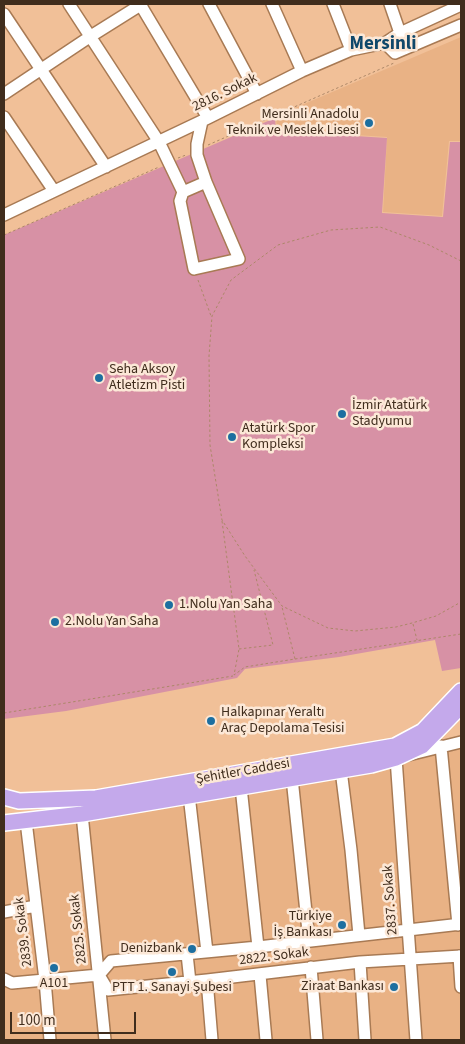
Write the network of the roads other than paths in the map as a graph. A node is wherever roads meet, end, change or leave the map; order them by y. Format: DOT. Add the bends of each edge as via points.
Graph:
graph roads {
  1 [pos="69,4"];
  2 [pos="141,4"];
  3 [pos="209,4"];
  4 [pos="272,4"];
  5 [pos="333,4"];
  6 [pos="390,4"];
  7 [pos="461,5"];
  8 [pos="447,8"];
  9 [pos="4,14"];
  10 [pos="461,25"];
  11 [pos="400,34"];
  12 [pos="91,36"];
  13 [pos="385,43"];
  14 [pos="351,50"];
  15 [pos="41,70"];
  16 [pos="302,71"];
  17 [pos="4,94"];
  18 [pos="257,94"];
  19 [pos="4,117"];
  20 [pos="205,120"];
  21 [pos="159,142"];
  22 [pos="106,167"];
  23 [pos="206,182"];
  24 [pos="54,191"];
  25 [pos="183,192"];
  26 [pos="4,215"];
  27 [pos="461,691"];
  28 [pos="461,706"];
  29 [pos="461,742"];
  30 [pos="441,746"];
  31 [pos="396,758"];
  32 [pos="342,770"];
  33 [pos="292,778"];
  34 [pos="241,786"];
  35 [pos="189,795"];
  36 [pos="4,797"];
  37 [pos="82,814"];
  38 [pos="26,821"];
  39 [pos="4,823"];
  40 [pos="36,906"];
  41 [pos="4,912"];
  42 [pos="460,925"];
  43 [pos="408,930"];
  44 [pos="359,935"];
  45 [pos="309,941"];
  46 [pos="258,947"];
  47 [pos="207,952"];
  48 [pos="187,954"];
  49 [pos="460,956"];
  50 [pos="411,959"];
  51 [pos="360,962"];
  52 [pos="311,967"];
  53 [pos="260,974"];
  54 [pos="98,975"];
  55 [pos="4,979"];
  56 [pos="45,980"];
  57 [pos="207,980"];
  58 [pos="190,982"];
  59 [pos="461,987"];
  60 [pos="50,1040"];
  61 [pos="105,1040"];
  62 [pos="212,1040"];
  63 [pos="266,1040"];
  64 [pos="317,1040"];
  65 [pos="365,1040"];
  66 [pos="416,1040"];
  1 -- 12 [label="street"];
  2 -- 12 [label="street"];
  2 -- 20 [label="street"];
  3 -- 18 [label="street"];
  4 -- 16 [label="street"];
  5 -- 14 [label="street"];
  6 -- 11 [label="street"];
  7 -- 8 [label="street, 2816. Sokak"];
  8 -- 11 [label="street, 2816. Sokak"];
  9 -- 15 [label="street"];
  10 -- 13 [label="street" via="396,53"];
  11 -- 13 [label="street, 2816. Sokak"];
  12 -- 15 [label="street"];
  12 -- 21 [label="street"];
  13 -- 14 [label="street, 2816. Sokak"];
  14 -- 16 [label="street, 2816. Sokak"];
  15 -- 17 [label="street"];
  15 -- 22 [label="street"];
  16 -- 18 [label="street, 2816. Sokak"];
  18 -- 20 [label="street, 2816. Sokak"];
  19 -- 24 [label="street"];
  20 -- 21 [label="street, 2816. Sokak"];
  20 -- 23 [label="street" via="197,150"];
  21 -- 22 [label="street, 2816. Sokak"];
  21 -- 25 [label="street"];
  22 -- 24 [label="street, 2816. Sokak"];
  23 -- 25 [label="street"];
  23 -- 25 [label="street" via="239,259 194,269 180,201"];
  24 -- 26 [label="street, 2816. Sokak"];
  27 -- 36 [label="main road, Şehitler Caddesi" via="423,731 395,746 96,798 19,801"];
  28 -- 31 [label="main road, Şehitler Caddesi" via="422,746"];
  29 -- 30 [label="street"];
  30 -- 31 [label="street"];
  30 -- 42 [label="street"];
  31 -- 32 [label="main road, Şehitler Caddesi"];
  31 -- 43 [label="street, 2837. Sokak"];
  32 -- 33 [label="main road, Şehitler Caddesi"];
  32 -- 44 [label="street"];
  33 -- 34 [label="main road, Şehitler Caddesi"];
  33 -- 45 [label="street"];
  34 -- 35 [label="main road, Şehitler Caddesi"];
  34 -- 46 [label="street"];
  35 -- 37 [label="main road, Şehitler Caddesi"];
  35 -- 47 [label="street"];
  37 -- 38 [label="main road, Şehitler Caddesi"];
  37 -- 54 [label="street, 2825. Sokak"];
  38 -- 39 [label="main road, Şehitler Caddesi"];
  38 -- 40 [label="street, 2839. Sokak"];
  40 -- 41 [label="street"];
  40 -- 56 [label="street, 2839. Sokak"];
  42 -- 43 [label="street, 2822. Sokak"];
  43 -- 44 [label="street, 2822. Sokak"];
  43 -- 50 [label="street, 2837. Sokak"];
  44 -- 45 [label="street, 2822. Sokak"];
  45 -- 46 [label="street, 2822. Sokak"];
  46 -- 47 [label="street, 2822. Sokak"];
  47 -- 48 [label="street, 2822. Sokak"];
  48 -- 54 [label="street, 2822. Sokak" via="111,961"];
  48 -- 58 [label="street"];
  49 -- 50 [label="street, 2822. Sokak"];
  49 -- 59 [label="street"];
  50 -- 51 [label="street, 2822. Sokak"];
  50 -- 66 [label="street, 2837. Sokak"];
  51 -- 52 [label="street, 2822. Sokak"];
  51 -- 65 [label="street"];
  52 -- 53 [label="street, 2822. Sokak"];
  52 -- 64 [label="street"];
  53 -- 57 [label="street, 2822. Sokak"];
  53 -- 63 [label="street"];
  54 -- 56 [label="street"];
  54 -- 58 [label="street, 2822. Sokak" via="108,990"];
  54 -- 61 [label="street, 2825. Sokak"];
  55 -- 56 [label="street" via="12,983"];
  56 -- 60 [label="street, 2839. Sokak"];
  57 -- 58 [label="street, 2822. Sokak"];
  57 -- 62 [label="street"];
}
